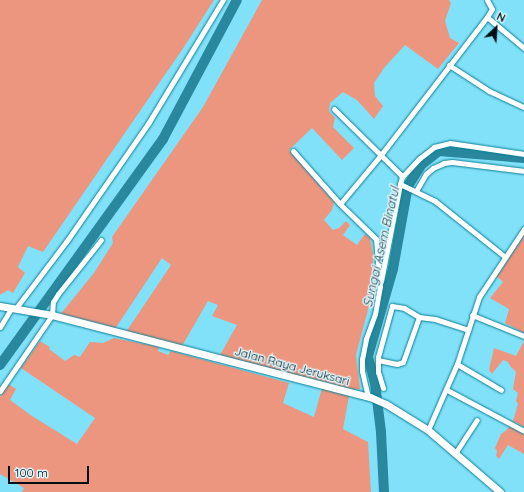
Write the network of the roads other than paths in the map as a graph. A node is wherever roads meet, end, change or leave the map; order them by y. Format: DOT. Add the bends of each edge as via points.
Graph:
graph roads {
  1 [pos="223,0"];
  2 [pos="487,0"];
  3 [pos="487,17"];
  4 [pos="524,48"];
  5 [pos="449,66"];
  6 [pos="524,106"];
  7 [pos="334,109"];
  8 [pos="293,151"];
  9 [pos="524,154"];
  10 [pos="380,156"];
  11 [pos="524,171"];
  12 [pos="402,177"];
  13 [pos="401,185"];
  14 [pos="416,191"];
  15 [pos="340,204"];
  16 [pos="524,229"];
  17 [pos="102,240"];
  18 [pos="504,256"];
  19 [pos="380,286"];
  20 [pos="0,306"];
  21 [pos="16,308"];
  22 [pos="50,315"];
  23 [pos="472,315"];
  24 [pos="419,317"];
  25 [pos="0,327"];
  26 [pos="468,330"];
  27 [pos="524,336"];
  28 [pos="378,360"];
  29 [pos="457,364"];
  30 [pos="383,388"];
  31 [pos="447,390"];
  32 [pos="501,390"];
  33 [pos="0,391"];
  34 [pos="369,397"];
  35 [pos="477,420"];
  36 [pos="428,430"];
  37 [pos="524,431"];
  38 [pos="456,452"];
  39 [pos="500,492"];
  1 -- 21 [label="street" via="149,122 66,242"];
  2 -- 3 [label="street" via="492,9"];
  3 -- 4 [label="street"];
  3 -- 5 [label="street"];
  5 -- 6 [label="street" via="489,91"];
  5 -- 10 [label="street"];
  7 -- 10 [label="street"];
  8 -- 15 [label="street"];
  9 -- 12 [label="street" via="450,143 434,147"];
  10 -- 12 [label="street"];
  10 -- 15 [label="street"];
  11 -- 14 [label="street" via="468,163 444,163 426,174"];
  12 -- 13 [label="street"];
  13 -- 14 [label="street"];
  13 -- 19 [label="street"];
  14 -- 18 [label="street" via="435,201"];
  15 -- 19 [label="street" via="376,239"];
  16 -- 18 [label="street"];
  17 -- 22 [label="street" via="58,294"];
  18 -- 23 [label="street" via="484,287"];
  19 -- 34 [label="street" via="362,359 362,371"];
  20 -- 21 [label="street, Jalan Raya Jeruksari"];
  21 -- 22 [label="street, Jalan Raya Jeruksari"];
  21 -- 25 [label="street"];
  22 -- 33 [label="street"];
  22 -- 34 [label="street, Jalan Raya Jeruksari"];
  23 -- 26 [label="street"];
  23 -- 27 [label="street"];
  24 -- 26 [label="street" via="435,319"];
  24 -- 28 [label="street" via="403,362 397,364"];
  24 -- 28 [label="street" via="404,308 392,306"];
  26 -- 29 [label="street"];
  28 -- 30 [label="street" via="378,372"];
  29 -- 31 [label="street"];
  29 -- 32 [label="street"];
  31 -- 36 [label="street"];
  31 -- 37 [label="street"];
  34 -- 36 [label="street, Jalan Raya Jeruksari" via="386,404"];
  35 -- 38 [label="street"];
  36 -- 38 [label="street, Jalan Raya Jeruksari"];
  38 -- 39 [label="street, Jalan Raya Jeruksari"];
}
